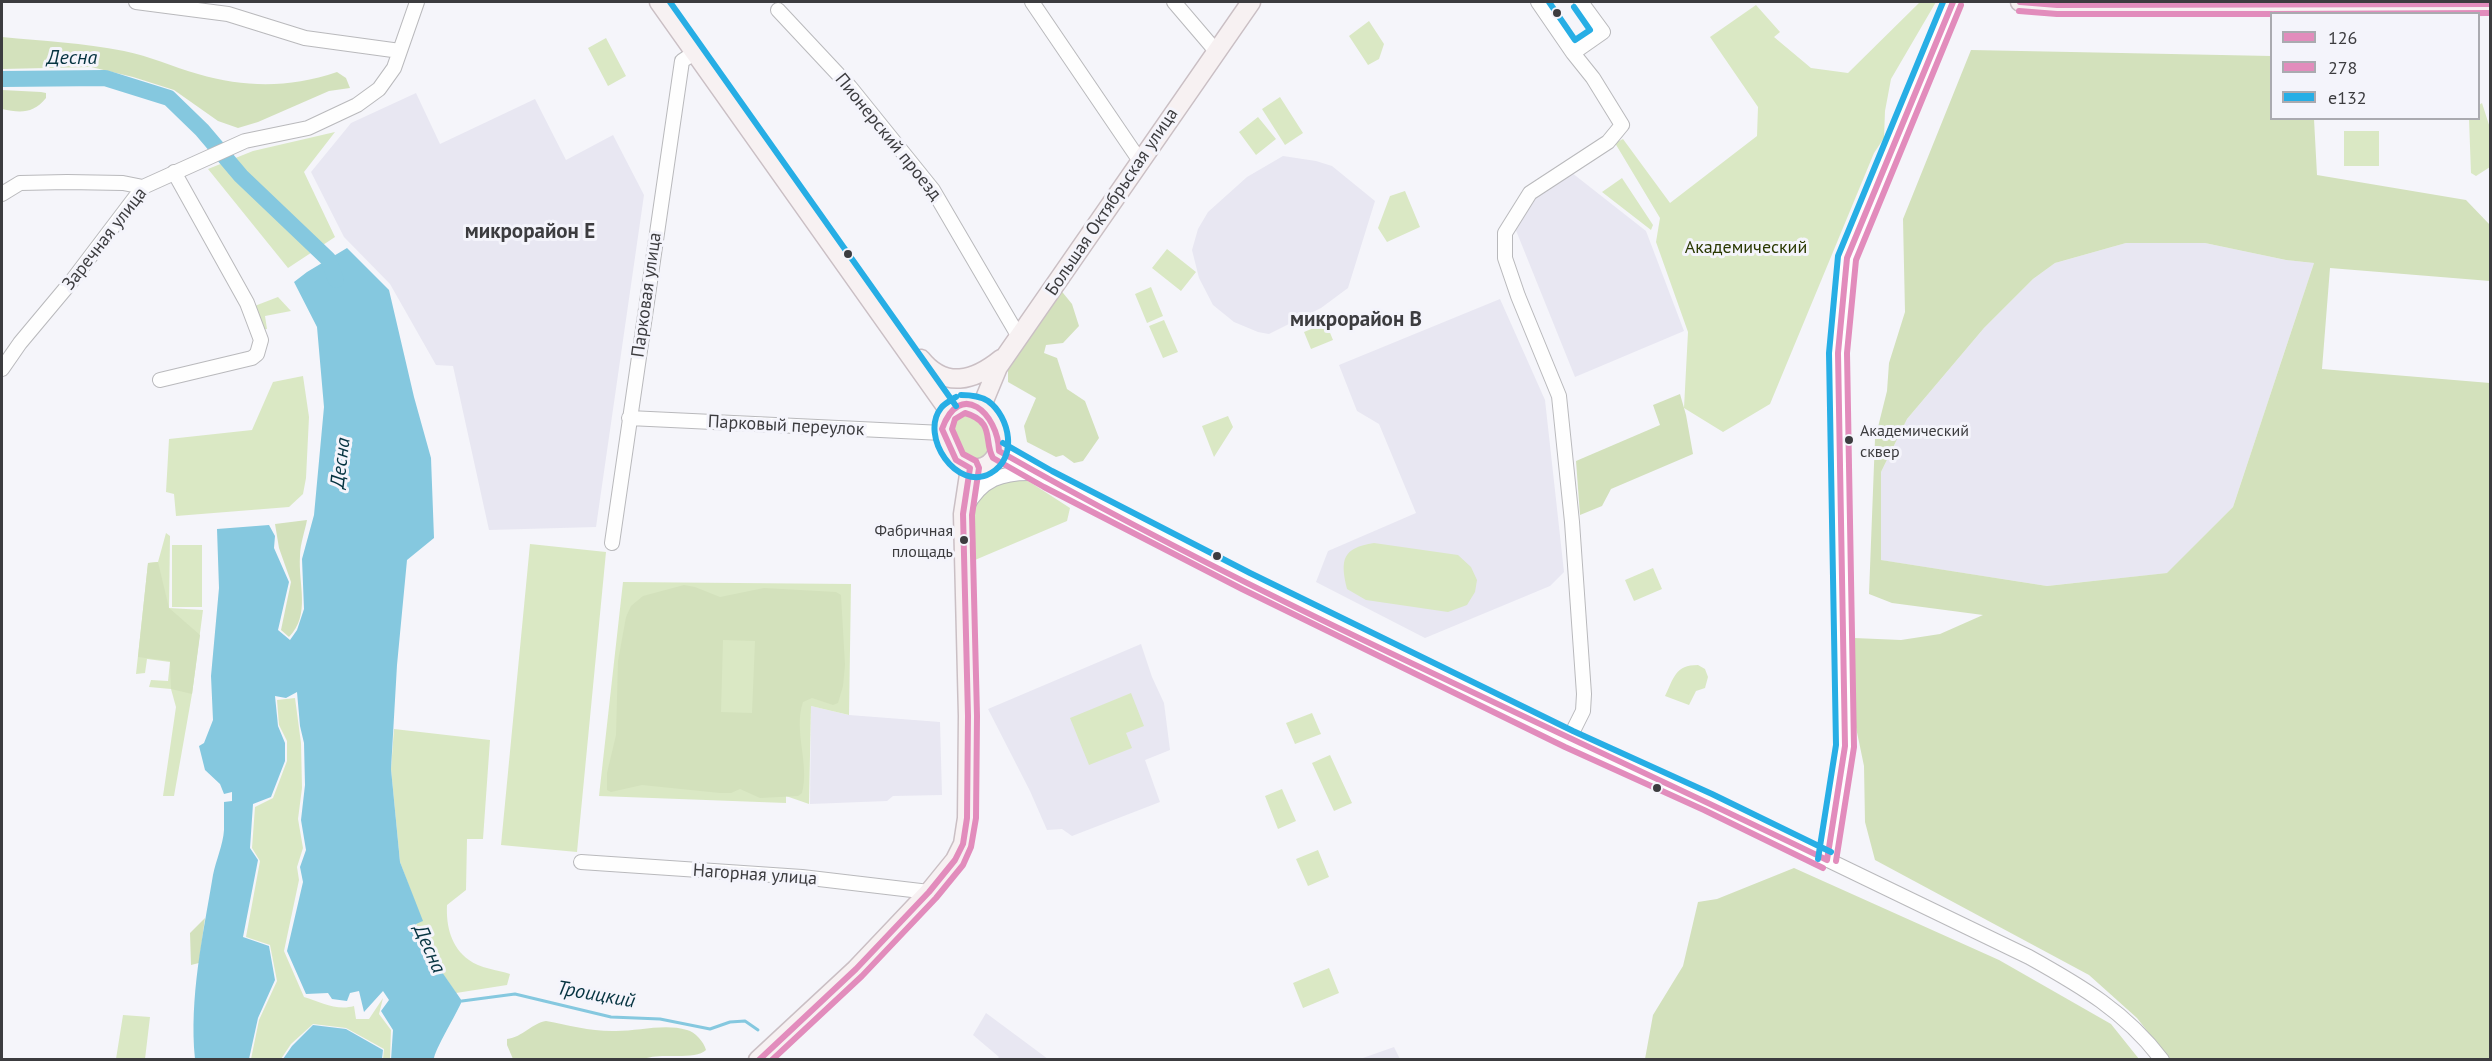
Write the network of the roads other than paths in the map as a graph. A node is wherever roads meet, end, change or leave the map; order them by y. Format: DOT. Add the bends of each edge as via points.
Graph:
graph roads {
  1 [pos="136,2"];
  2 [pos="417,2"];
  3 [pos="658,2"];
  4 [pos="1032,2"];
  5 [pos="1174,2"];
  6 [pos="1251,2"];
  7 [pos="1538,2"];
  8 [pos="1581,2"];
  9 [pos="1953,2"];
  10 [pos="2020,2"];
  11 [pos="2490,4"];
  12 [pos="778,10"];
  13 [pos="1215,50"];
  14 [pos="400,51"];
  15 [pos="694,53"];
  16 [pos="1573,53"];
  17 [pos="1140,161"];
  18 [pos="174,172"];
  19 [pos="143,187"];
  20 [pos="2,194"];
  21 [pos="895,335"];
  22 [pos="1019,337"];
  23 [pos="1007,355"];
  24 [pos="2,369"];
  25 [pos="160,380"];
  26 [pos="981,408"];
  27 [pos="949,411"];
  28 [pos="629,418"];
  29 [pos="943,433"];
  30 [pos="999,451"];
  31 [pos="970,468"];
  32 [pos="1036,473"];
  33 [pos="963,514"];
  34 [pos="612,543"];
  35 [pos="1569,739"];
  36 [pos="1827,860"];
  37 [pos="580,862"];
  38 [pos="929,892"];
  39 [pos="758,1059"];
  40 [pos="2162,1059"];
  1 -- 14 [label="street" via="228,14 305,38"];
  2 -- 14 [label="street, Заречная улица"];
  3 -- 15 [label="main road"];
  4 -- 17 [label="street"];
  5 -- 13 [label="street"];
  6 -- 13 [label="main road, Большая Октябрьская улица"];
  7 -- 16 [label="street"];
  8 -- 16 [label="street" via="1603,32"];
  9 -- 36 [label="street" via="1847,258 1838,353 1845,746"];
  10 -- 11 [label="main road"];
  12 -- 22 [label="street, Пионерский проезд" via="850,87 933,190"];
  13 -- 17 [label="main road, Большая Октябрьская улица"];
  14 -- 18 [label="street, Заречная улица" via="379,89 357,105 308,128 245,141"];
  15 -- 21 [label="main road"];
  15 -- 28 [label="street, Парковая улица" via="682,61"];
  16 -- 35 [label="street" via="1622,125 1608,142 1530,193 1505,233 1505,258 1559,403 1584,694 1583,711"];
  17 -- 22 [label="main road, Большая Октябрьская улица"];
  18 -- 19 [label="street, Заречная улица"];
  18 -- 25 [label="street" via="247,303 261,340 252,358"];
  19 -- 20 [label="street" via="123,183 20,183"];
  19 -- 24 [label="street, Заречная улица"];
  21 -- 23 [label="main road" via="906,340 929,369 951,378 976,376"];
  21 -- 27 [label="main road"];
  22 -- 23 [label="main road, Большая Октябрьская улица"];
  23 -- 26 [label="main road, Большая Октябрьская улица"];
  26 -- 27 [label="main road" via="960,404"];
  26 -- 30 [label="main road" via="999,435"];
  27 -- 29 [label="main road"];
  28 -- 29 [label="street, Парковый переулок"];
  28 -- 34 [label="street, Парковая улица"];
  29 -- 31 [label="main road" via="956,460"];
  30 -- 31 [label="main road" via="991,463"];
  30 -- 32 [label="street"];
  31 -- 33 [label="main road"];
  32 -- 33 [label="street" via="991,480 973,495"];
  32 -- 35 [label="street"];
  33 -- 38 [label="main road" via="968,716 966,830 955,860"];
  35 -- 36 [label="street"];
  36 -- 40 [label="street" via="2081,986 2122,1015"];
  37 -- 38 [label="street, Нагорная улица" via="802,877"];
  38 -- 39 [label="main road" via="856,969"];
}
